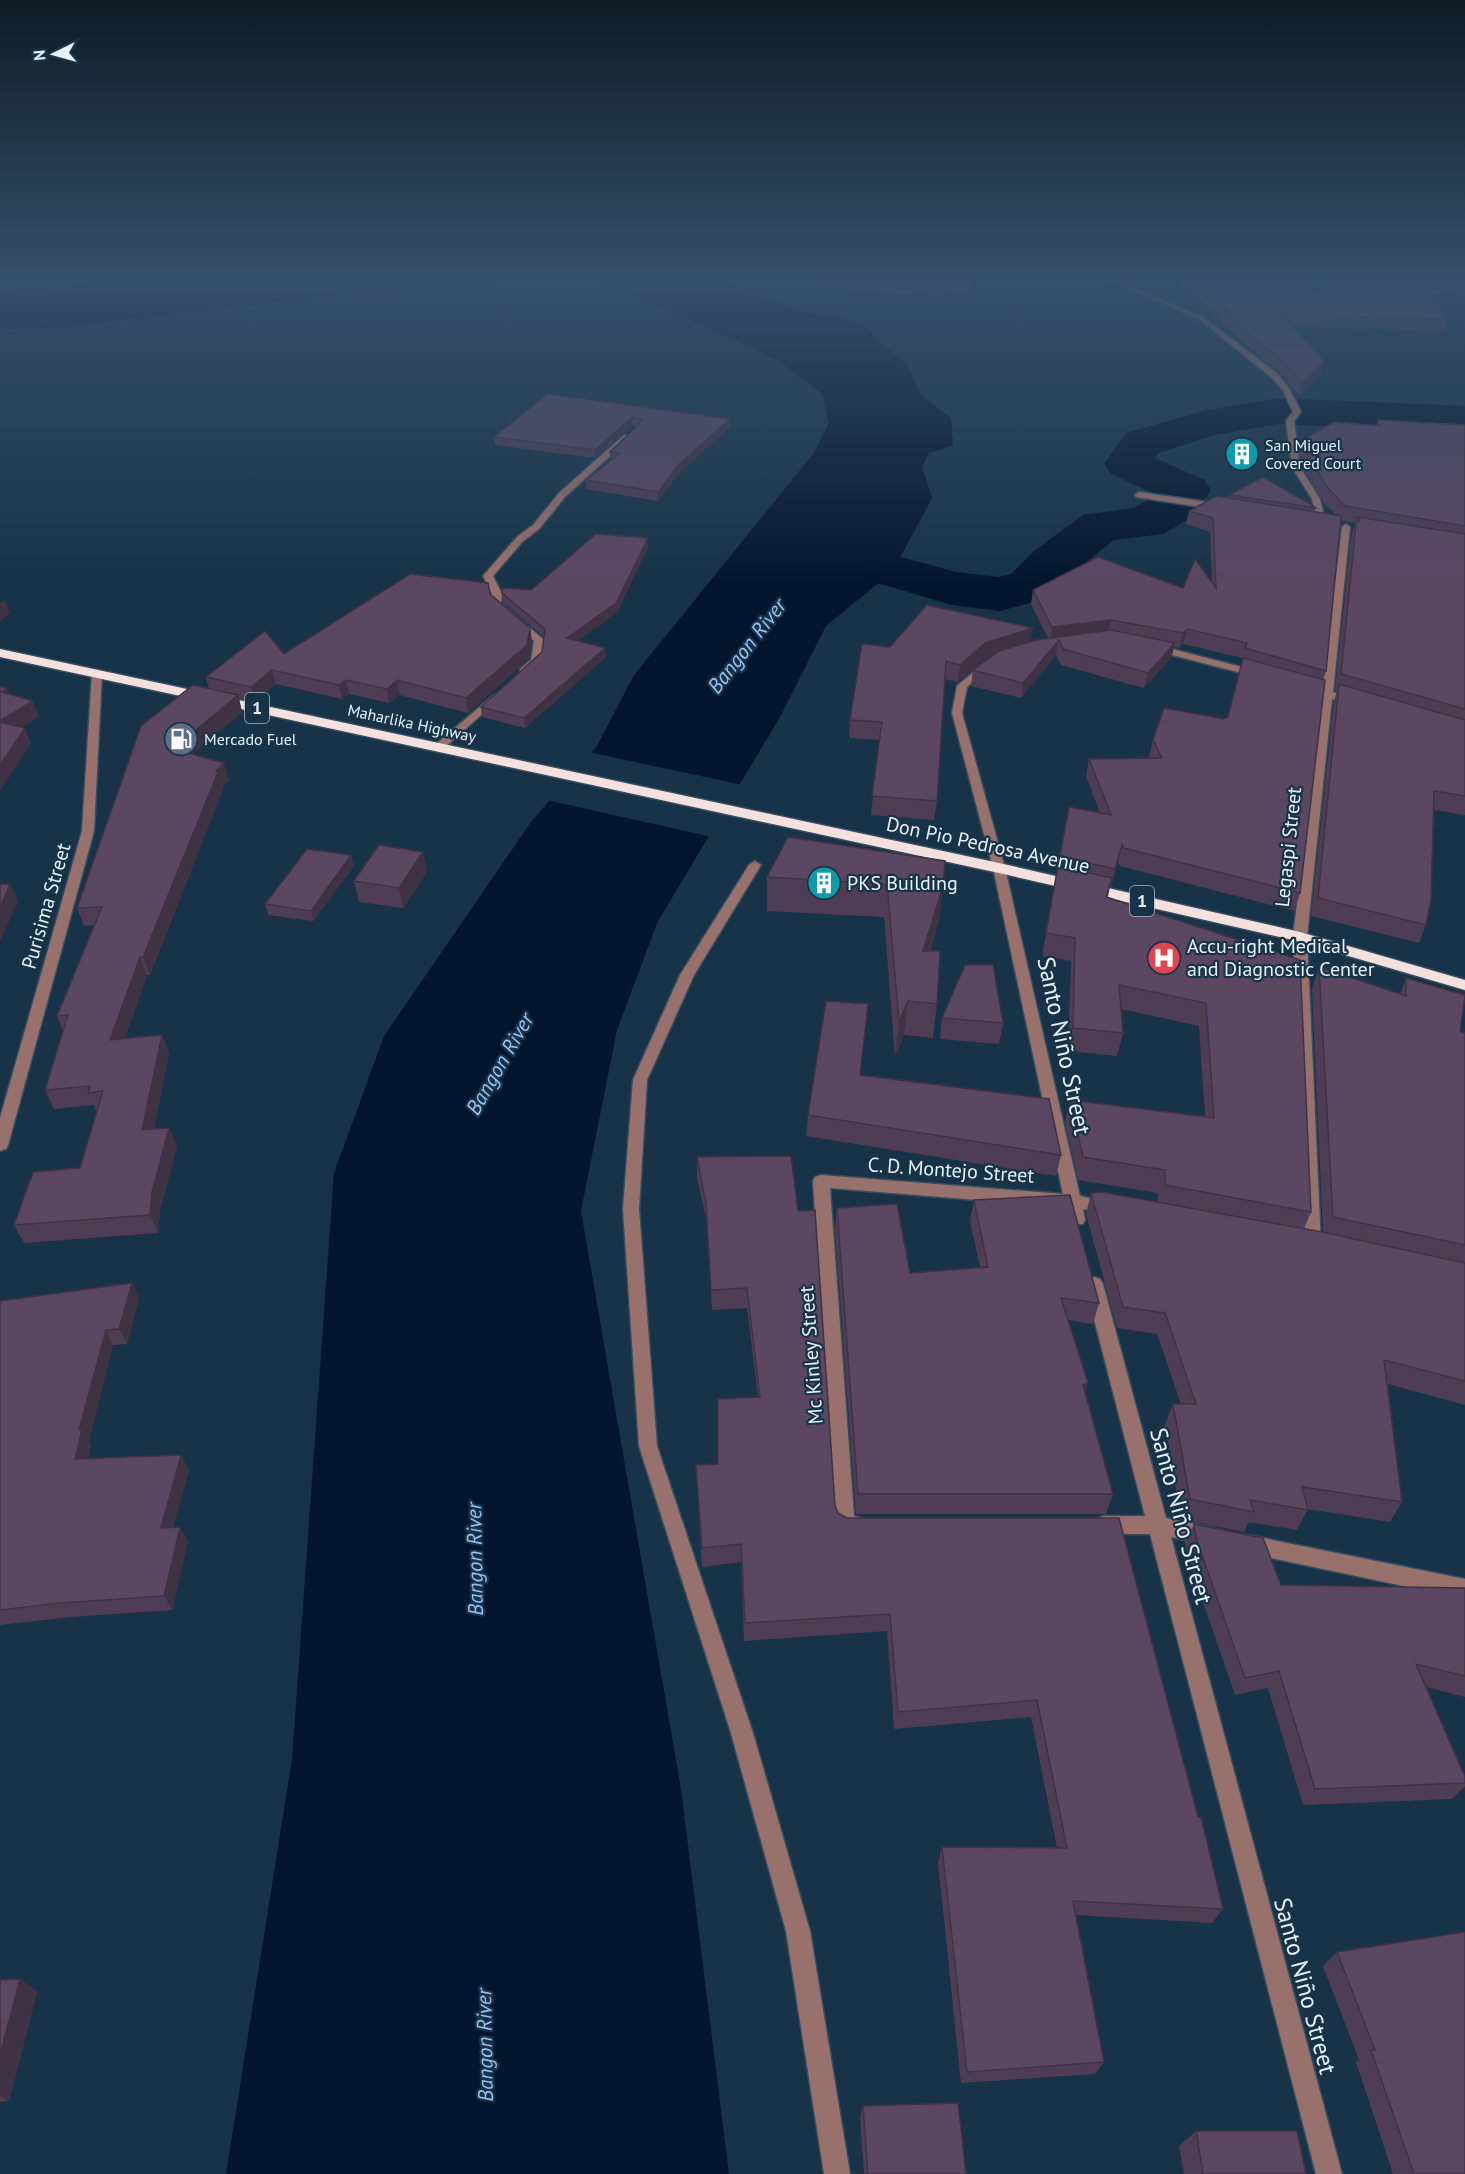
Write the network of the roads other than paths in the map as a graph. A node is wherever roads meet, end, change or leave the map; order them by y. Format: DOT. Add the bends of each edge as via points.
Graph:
graph roads {
  1 [pos="1278,379"];
  2 [pos="637,429"];
  3 [pos="1139,495"];
  4 [pos="1230,508"];
  5 [pos="1309,520"];
  6 [pos="1321,522"];
  7 [pos="1137,645"];
  8 [pos="0,653"];
  9 [pos="997,662"];
  10 [pos="97,673"];
  11 [pos="518,677"];
  12 [pos="1269,677"];
  13 [pos="1292,684"];
  14 [pos="501,693"];
  15 [pos="1325,693"];
  16 [pos="1368,705"];
  17 [pos="439,747"];
  18 [pos="816,830"];
  19 [pos="754,865"];
  20 [pos="999,868"];
  21 [pos="1300,937"];
  22 [pos="1465,985"];
  23 [pos="0,1145"];
  24 [pos="821,1182"];
  25 [pos="1072,1201"];
  26 [pos="1129,1211"];
  27 [pos="1081,1235"];
  28 [pos="1290,1241"];
  29 [pos="1090,1270"];
  30 [pos="881,1525"];
  31 [pos="1085,1525"];
  32 [pos="1157,1525"];
  33 [pos="1465,1589"];
  34 [pos="837,2174"];
  35 [pos="1329,2174"];
  1 -- 6 [label="street" via="1297,412 1290,421 1296,467 1316,499"];
  2 -- 11 [label="street" via="562,495 488,576 497,594 496,604 539,640 536,661"];
  3 -- 4 [label="street"];
  5 -- 6 [label="street"];
  6 -- 15 [label="street, Legaspi Street" via="1351,527"];
  7 -- 12 [label="street"];
  8 -- 10 [label="highway, Maharlika Highway / 1"];
  9 -- 20 [label="street, Santo Niño Street" via="987,665 962,686 957,713"];
  10 -- 17 [label="highway, Maharlika Highway / 1"];
  10 -- 23 [label="street, Purisima Street" via="88,831"];
  13 -- 15 [label="street"];
  14 -- 17 [label="street"];
  15 -- 16 [label="street"];
  15 -- 21 [label="street, Legaspi Street"];
  17 -- 18 [label="highway, Maharlika Highway / 1"];
  18 -- 20 [label="highway, Don Pio Pedrosa Avenue / 1"];
  19 -- 34 [label="street" via="687,975 640,1080 631,1209 648,1446 742,1733 798,1931"];
  20 -- 21 [label="highway, Don Pio Pedrosa Avenue / 1"];
  20 -- 25 [label="street, Santo Niño Street"];
  21 -- 22 [label="highway, Don Pio Pedrosa Avenue / 1"];
  21 -- 28 [label="street, Legaspi Street" via="1319,1246"];
  24 -- 25 [label="street, C. D. Montejo Street"];
  24 -- 30 [label="street, Mc Kinley Street" via="845,1525"];
  25 -- 26 [label="street, C. D. Montejo Street"];
  25 -- 27 [label="street, Santo Niño Street"];
  29 -- 32 [label="street, Santo Niño Street"];
  31 -- 32 [label="street"];
  32 -- 33 [label="street"];
  32 -- 35 [label="street, Santo Niño Street"];
}
